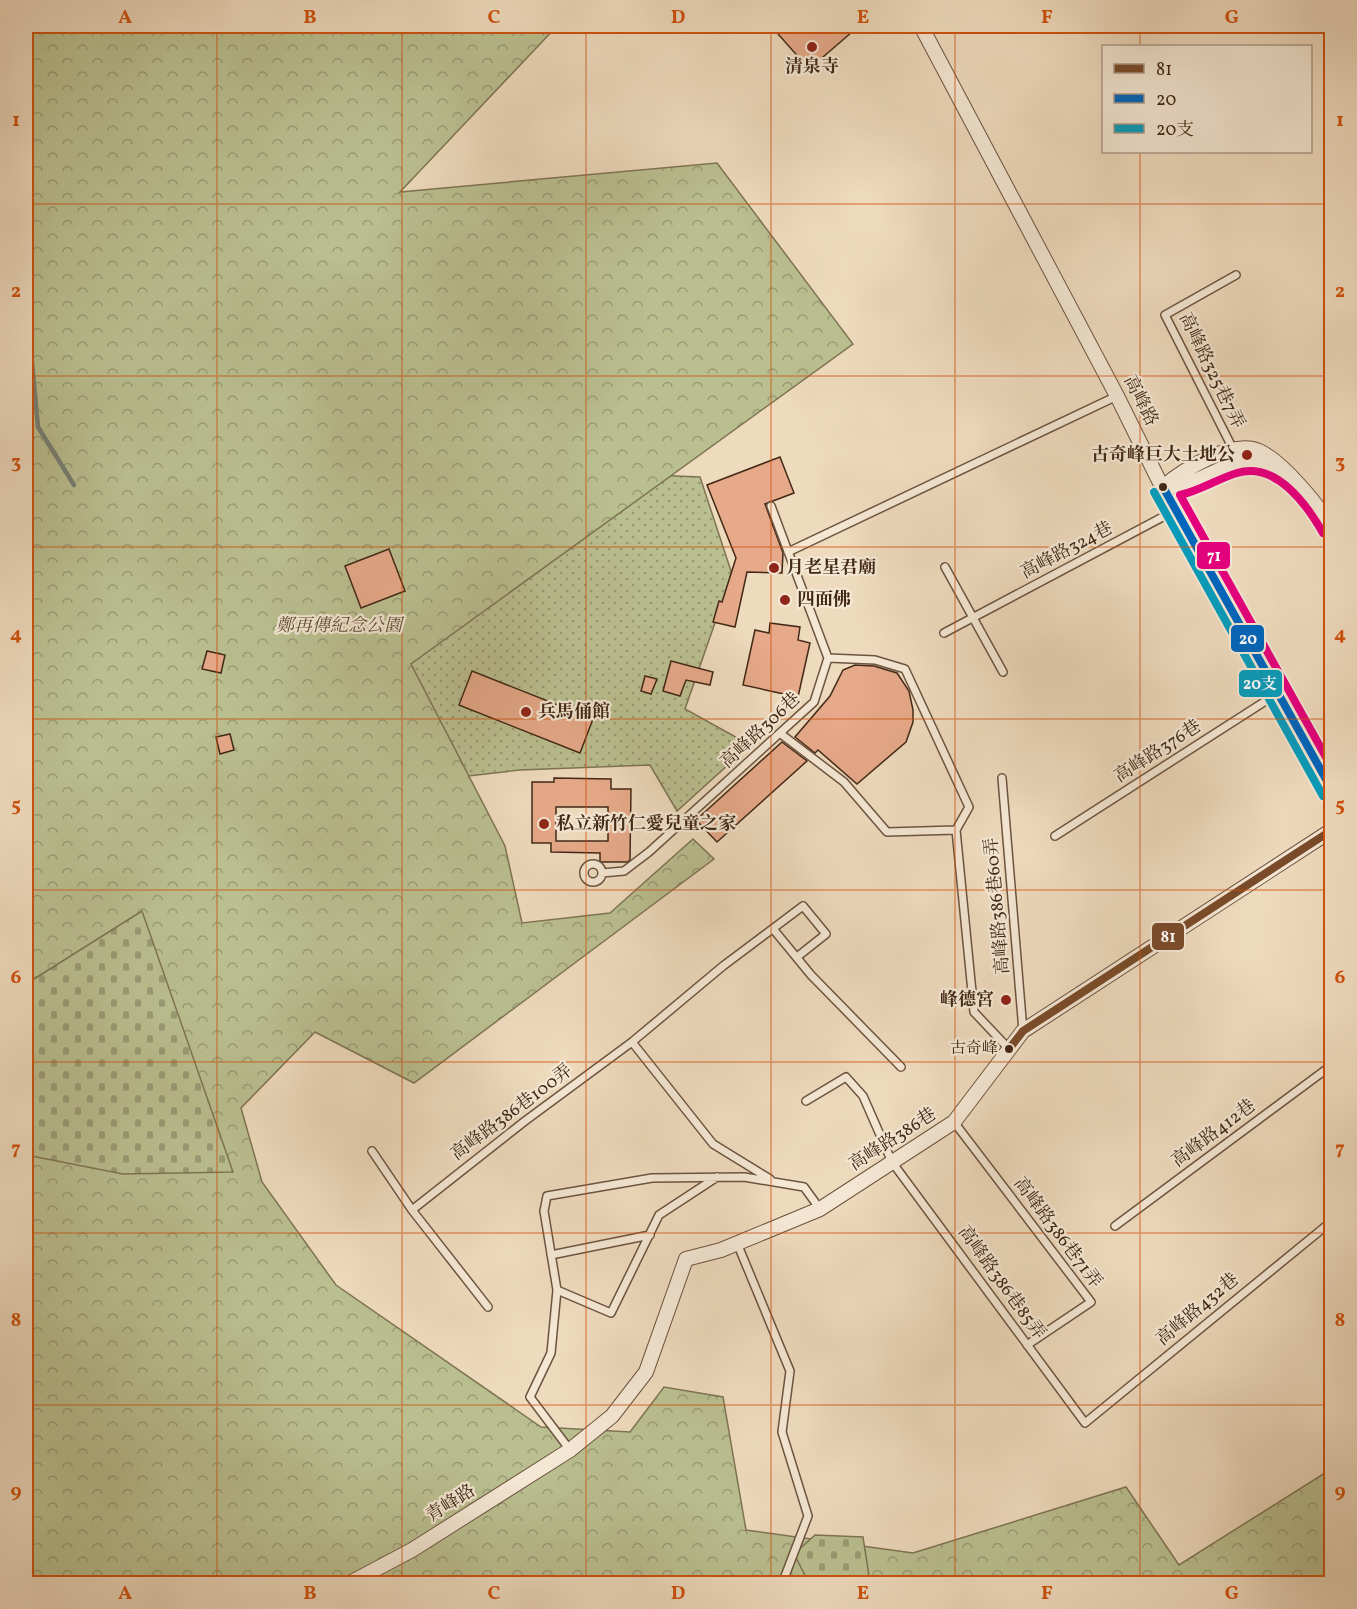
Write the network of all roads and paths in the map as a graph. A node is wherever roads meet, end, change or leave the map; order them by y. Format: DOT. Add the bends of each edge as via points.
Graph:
graph roads {
  1 [pos="112,26"];
  2 [pos="136,26"];
  3 [pos="921,26"];
  4 [pos="1326,26"];
  5 [pos="1332,32"];
  6 [pos="1236,275"];
  7 [pos="1118,396"];
  8 [pos="1233,448"];
  9 [pos="1292,477"];
  10 [pos="1163,487"];
  11 [pos="771,506"];
  12 [pos="1174,511"];
  13 [pos="1332,528"];
  14 [pos="788,552"];
  15 [pos="945,567"];
  16 [pos="973,617"];
  17 [pos="944,633"];
  18 [pos="828,658"];
  19 [pos="1003,672"];
  20 [pos="1278,693"];
  21 [pos="781,734"];
  22 [pos="1002,778"];
  23 [pos="1332,791"];
  24 [pos="956,830"];
  25 [pos="1332,830"];
  26 [pos="1055,836"];
  27 [pos="602,873"];
  28 [pos="774,930"];
  29 [pos="797,957"];
  30 [pos="1023,1031"];
  31 [pos="632,1042"];
  32 [pos="1009,1049"];
  33 [pos="1332,1065"];
  34 [pos="901,1067"];
  35 [pos="806,1101"];
  36 [pos="954,1122"];
  37 [pos="372,1151"];
  38 [pos="892,1162"];
  39 [pos="717,1177"];
  40 [pos="775,1182"];
  41 [pos="820,1209"];
  42 [pos="412,1210"];
  43 [pos="1332,1221"];
  44 [pos="1115,1226"];
  45 [pos="650,1235"];
  46 [pos="737,1243"];
  47 [pos="551,1255"];
  48 [pos="556,1290"];
  49 [pos="488,1307"];
  50 [pos="1027,1345"];
  51 [pos="1085,1423"];
  52 [pos="570,1450"];
  53 [pos="348,1584"];
  54 [pos="782,1584"];
  1 -- 2 [label="lane"];
  3 -- 7 [label="street, 高峰路"];
  4 -- 5 [label="street"];
  6 -- 8 [label="lane, 高峰路325巷7弄" via="1165,315"];
  7 -- 10 [label="street, 高峰路"];
  7 -- 14 [label="lane"];
  8 -- 9 [label="street" via="1258,450"];
  8 -- 10 [label="street" via="1180,472"];
  9 -- 10 [label="street" via="1258,462 1238,461 1184,486"];
  9 -- 13 [label="street" via="1320,507"];
  10 -- 12 [label="street, 高峰路"];
  11 -- 14 [label="lane"];
  12 -- 16 [label="lane, 高峰路324巷"];
  12 -- 20 [label="street, 高峰路"];
  14 -- 18 [label="lane"];
  15 -- 16 [label="lane"];
  16 -- 17 [label="lane, 高峰路324巷"];
  16 -- 19 [label="lane"];
  18 -- 21 [label="lane, 高峰路306巷" via="814,702"];
  18 -- 24 [label="lane" via="875,660 905,669 969,807"];
  20 -- 23 [label="street, 高峰路"];
  20 -- 26 [label="lane, 高峰路376巷"];
  21 -- 24 [label="lane" via="844,782 887,832"];
  21 -- 27 [label="lane, 高峰路306巷" via="624,872"];
  22 -- 30 [label="lane, 高峰路386巷60弄"];
  24 -- 32 [label="lane" via="974,1012"];
  25 -- 30 [label="street, 高峰路386巷"];
  28 -- 29 [label="lane"];
  28 -- 29 [label="lane, 高峰路386巷100弄" via="803,906 826,934"];
  28 -- 31 [label="lane, 高峰路386巷100弄" via="723,966"];
  29 -- 34 [label="lane"];
  30 -- 32 [label="street, 高峰路386巷"];
  31 -- 40 [label="lane" via="714,1144"];
  31 -- 42 [label="lane, 高峰路386巷100弄"];
  32 -- 36 [label="street, 高峰路386巷"];
  33 -- 44 [label="lane, 高峰路412巷"];
  35 -- 38 [label="lane, 高峰路386巷85弄" via="846,1077 863,1096"];
  36 -- 38 [label="street, 高峰路386巷"];
  36 -- 50 [label="lane, 高峰路386巷71弄" via="1091,1302"];
  37 -- 42 [label="lane"];
  38 -- 41 [label="street, 高峰路386巷"];
  38 -- 50 [label="lane, 高峰路386巷85弄"];
  39 -- 40 [label="lane"];
  39 -- 45 [label="lane" via="659,1215"];
  39 -- 47 [label="lane" via="652,1178 547,1196 544,1211"];
  40 -- 41 [label="lane" via="804,1187"];
  41 -- 46 [label="street, 高峰路386巷"];
  42 -- 49 [label="lane"];
  43 -- 51 [label="lane, 高峰路432巷"];
  45 -- 47 [label="lane"];
  45 -- 48 [label="lane" via="611,1313"];
  46 -- 52 [label="street, 高峰路386巷" via="686,1259 646,1372 612,1416"];
  46 -- 54 [label="lane" via="789,1371 782,1432 808,1516"];
  47 -- 48 [label="lane"];
  48 -- 52 [label="lane" via="551,1353 530,1397"];
  50 -- 51 [label="lane, 高峰路386巷85弄"];
  52 -- 53 [label="street, 青峰路" via="412,1550"];
}
